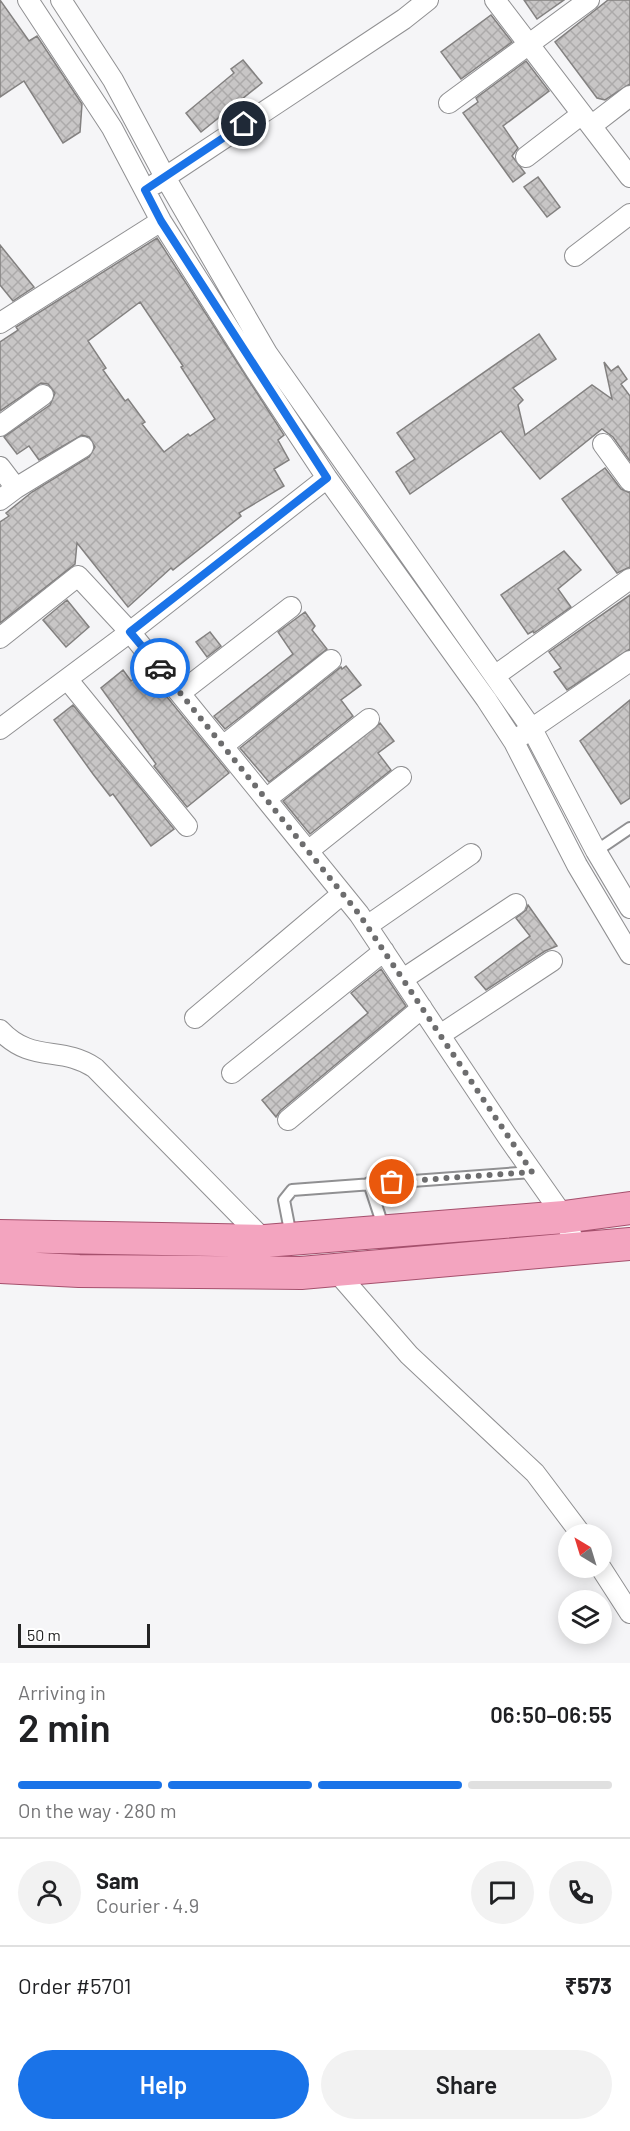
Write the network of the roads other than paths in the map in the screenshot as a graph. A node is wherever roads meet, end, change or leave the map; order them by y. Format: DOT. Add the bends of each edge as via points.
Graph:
graph roads {
  1 [pos="28,0"];
  2 [pos="61,0"];
  3 [pos="428,0"];
  4 [pos="495,0"];
  5 [pos="589,0"];
  6 [pos="528,44"];
  7 [pos="630,96"];
  8 [pos="449,103"];
  9 [pos="586,120"];
  10 [pos="526,157"];
  11 [pos="165,177"];
  12 [pos="630,177"];
  13 [pos="145,190"];
  14 [pos="630,214"];
  15 [pos="161,221"];
  16 [pos="575,256"];
  17 [pos="0,323"];
  18 [pos="43,395"];
  19 [pos="0,426"];
  20 [pos="603,444"];
  21 [pos="83,447"];
  22 [pos="0,466"];
  23 [pos="327,478"];
  24 [pos="630,481"];
  25 [pos="16,488"];
  26 [pos="0,500"];
  27 [pos="630,579"];
  28 [pos="291,607"];
  29 [pos="130,632"];
  30 [pos="0,638"];
  31 [pos="331,660"];
  32 [pos="630,661"];
  33 [pos="496,675"];
  34 [pos="67,679"];
  35 [pos="180,693"];
  36 [pos="369,719"];
  37 [pos="0,729"];
  38 [pos="532,729"];
  39 [pos="514,742"];
  40 [pos="223,746"];
  41 [pos="401,777"];
  42 [pos="266,799"];
  43 [pos="187,826"];
  44 [pos="630,828"];
  45 [pos="308,851"];
  46 [pos="596,851"];
  47 [pos="471,854"];
  48 [pos="342,894"];
  49 [pos="516,904"];
  50 [pos="630,908"];
  51 [pos="367,926"];
  52 [pos="384,951"];
  53 [pos="630,954"];
  54 [pos="552,961"];
  55 [pos="403,979"];
  56 [pos="422,1008"];
  57 [pos="195,1018"];
  58 [pos="0,1030"];
  59 [pos="441,1035"];
  60 [pos="232,1073"];
  61 [pos="288,1120"];
  62 [pos="532,1172"];
  63 [pos="369,1183"];
  64 [pos="630,1208"];
  65 [pos="564,1217"];
  66 [pos="385,1232"];
  67 [pos="0,1236"];
  68 [pos="279,1240"];
  69 [pos="630,1245"];
  70 [pos="577,1249"];
  71 [pos="0,1267"];
  72 [pos="335,1270"];
  73 [pos="574,1524"];
  74 [pos="607,1578"];
  75 [pos="630,1613"];
  1 -- 13 [label="street" via="112,128"];
  2 -- 11 [label="street" via="113,80"];
  3 -- 11 [label="street"];
  4 -- 6 [label="street"];
  5 -- 6 [label="street"];
  6 -- 8 [label="street"];
  6 -- 9 [label="street"];
  7 -- 9 [label="street"];
  9 -- 10 [label="street"];
  9 -- 12 [label="street"];
  11 -- 13 [label="street"];
  11 -- 33 [label="street" via="267,353"];
  13 -- 15 [label="street"];
  14 -- 16 [label="street"];
  15 -- 17 [label="street"];
  15 -- 23 [label="street"];
  18 -- 19 [label="street"];
  20 -- 24 [label="street"];
  21 -- 25 [label="street"];
  22 -- 25 [label="street"];
  23 -- 29 [label="street"];
  23 -- 39 [label="street"];
  25 -- 26 [label="street"];
  27 -- 33 [label="street"];
  28 -- 35 [label="street"];
  29 -- 30 [label="street" via="78,576"];
  29 -- 34 [label="street"];
  29 -- 35 [label="street"];
  31 -- 40 [label="street"];
  32 -- 38 [label="street"];
  33 -- 38 [label="street"];
  34 -- 37 [label="street"];
  34 -- 43 [label="street"];
  35 -- 40 [label="street"];
  36 -- 42 [label="street"];
  38 -- 39 [label="street"];
  38 -- 46 [label="street"];
  39 -- 53 [label="street" via="577,865"];
  40 -- 42 [label="street"];
  41 -- 45 [label="street"];
  42 -- 45 [label="street"];
  44 -- 46 [label="lane"];
  45 -- 48 [label="street"];
  46 -- 50 [label="street"];
  47 -- 51 [label="street"];
  48 -- 51 [label="street"];
  48 -- 57 [label="street"];
  49 -- 55 [label="street"];
  51 -- 52 [label="street"];
  52 -- 55 [label="street"];
  52 -- 60 [label="street"];
  54 -- 59 [label="street"];
  55 -- 56 [label="street"];
  56 -- 59 [label="street"];
  56 -- 61 [label="street"];
  58 -- 68 [label="street" via="21,1048 75,1058 95,1068"];
  59 -- 62 [label="street"];
  62 -- 63 [label="lane"];
  62 -- 65 [label="street"];
  63 -- 66 [label="lane"];
  63 -- 68 [label="lane" via="288,1192"];
  64 -- 65 [label="main road"];
  65 -- 66 [label="main road"];
  65 -- 70 [label="street"];
  66 -- 68 [label="main road"];
  67 -- 68 [label="main road"];
  69 -- 70 [label="main road"];
  70 -- 72 [label="main road"];
  71 -- 72 [label="main road" via="301,1273"];
  72 -- 73 [label="street" via="409,1355 536,1473"];
  74 -- 75 [label="street"];
}
